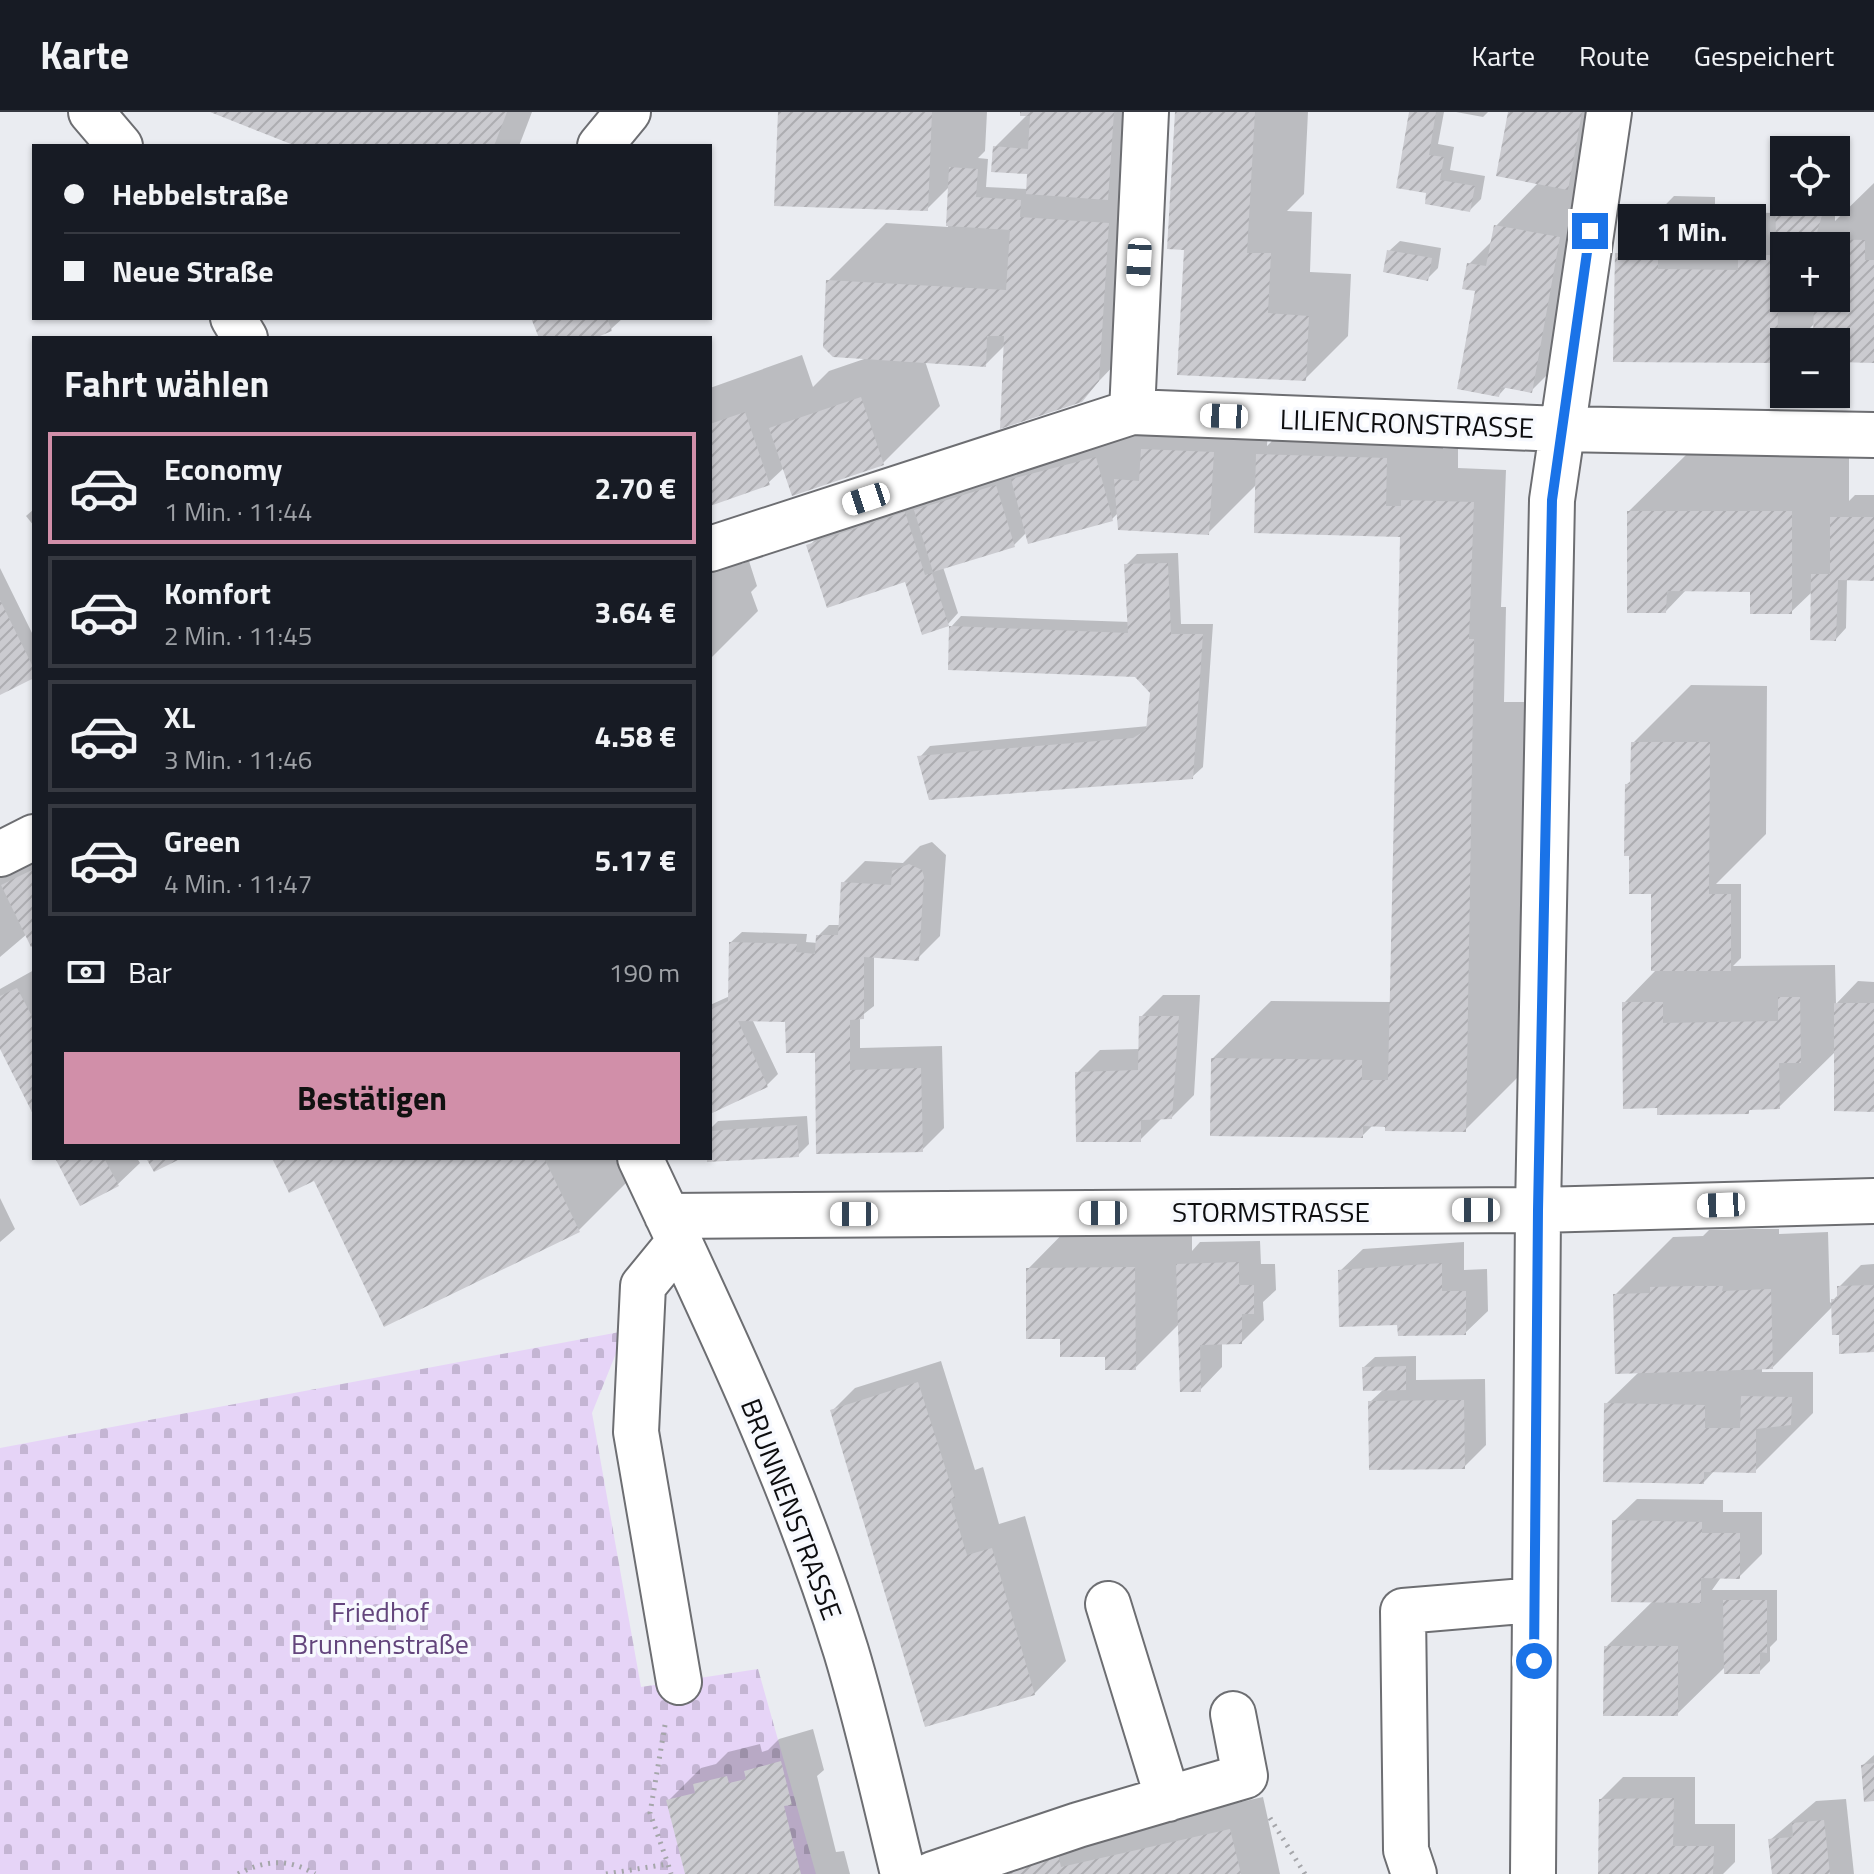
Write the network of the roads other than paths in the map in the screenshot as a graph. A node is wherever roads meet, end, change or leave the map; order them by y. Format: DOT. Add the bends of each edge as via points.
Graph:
graph roads {
  1 [pos="91,112"];
  2 [pos="628,112"];
  3 [pos="1146,112"];
  4 [pos="1609,112"];
  5 [pos="118,144"];
  6 [pos="602,144"];
  7 [pos="1132,412"];
  8 [pos="1561,429"];
  9 [pos="1874,435"];
  10 [pos="712,548"];
  11 [pos="32,838"];
  12 [pos="0,854"];
  13 [pos="641,1160"];
  14 [pos="1874,1201"];
  15 [pos="1538,1210"];
  16 [pos="673,1229"];
  17 [pos="1535,1600"];
  18 [pos="1108,1604"];
  19 [pos="679,1682"];
  20 [pos="1233,1714"];
  21 [pos="1168,1799"];
  22 [pos="903,1874"];
  23 [pos="933,1874"];
  24 [pos="1414,1874"];
  25 [pos="1533,1874"];
  1 -- 5 [label="street"];
  2 -- 6 [label="street"];
  3 -- 7 [label="street"];
  4 -- 8 [label="street"];
  7 -- 8 [label="street, LILIENCRONSTRASSE"];
  7 -- 10 [label="street"];
  8 -- 9 [label="street, LILIENCRONSTRASSE"];
  8 -- 15 [label="street" via="1552,516"];
  11 -- 12 [label="street"];
  13 -- 16 [label="street, BRUNNENSTRASSE"];
  14 -- 15 [label="street, STORMSTRASSE"];
  15 -- 16 [label="street, STORMSTRASSE"];
  15 -- 17 [label="street"];
  16 -- 19 [label="street" via="643,1286 635,1398 636,1432"];
  16 -- 22 [label="street, BRUNNENSTRASSE" via="750,1395 827,1597 846,1651"];
  17 -- 24 [label="street" via="1403,1611 1406,1850"];
  17 -- 25 [label="street"];
  18 -- 21 [label="street"];
  20 -- 21 [label="street" via="1245,1776"];
  21 -- 23 [label="street"];
}
